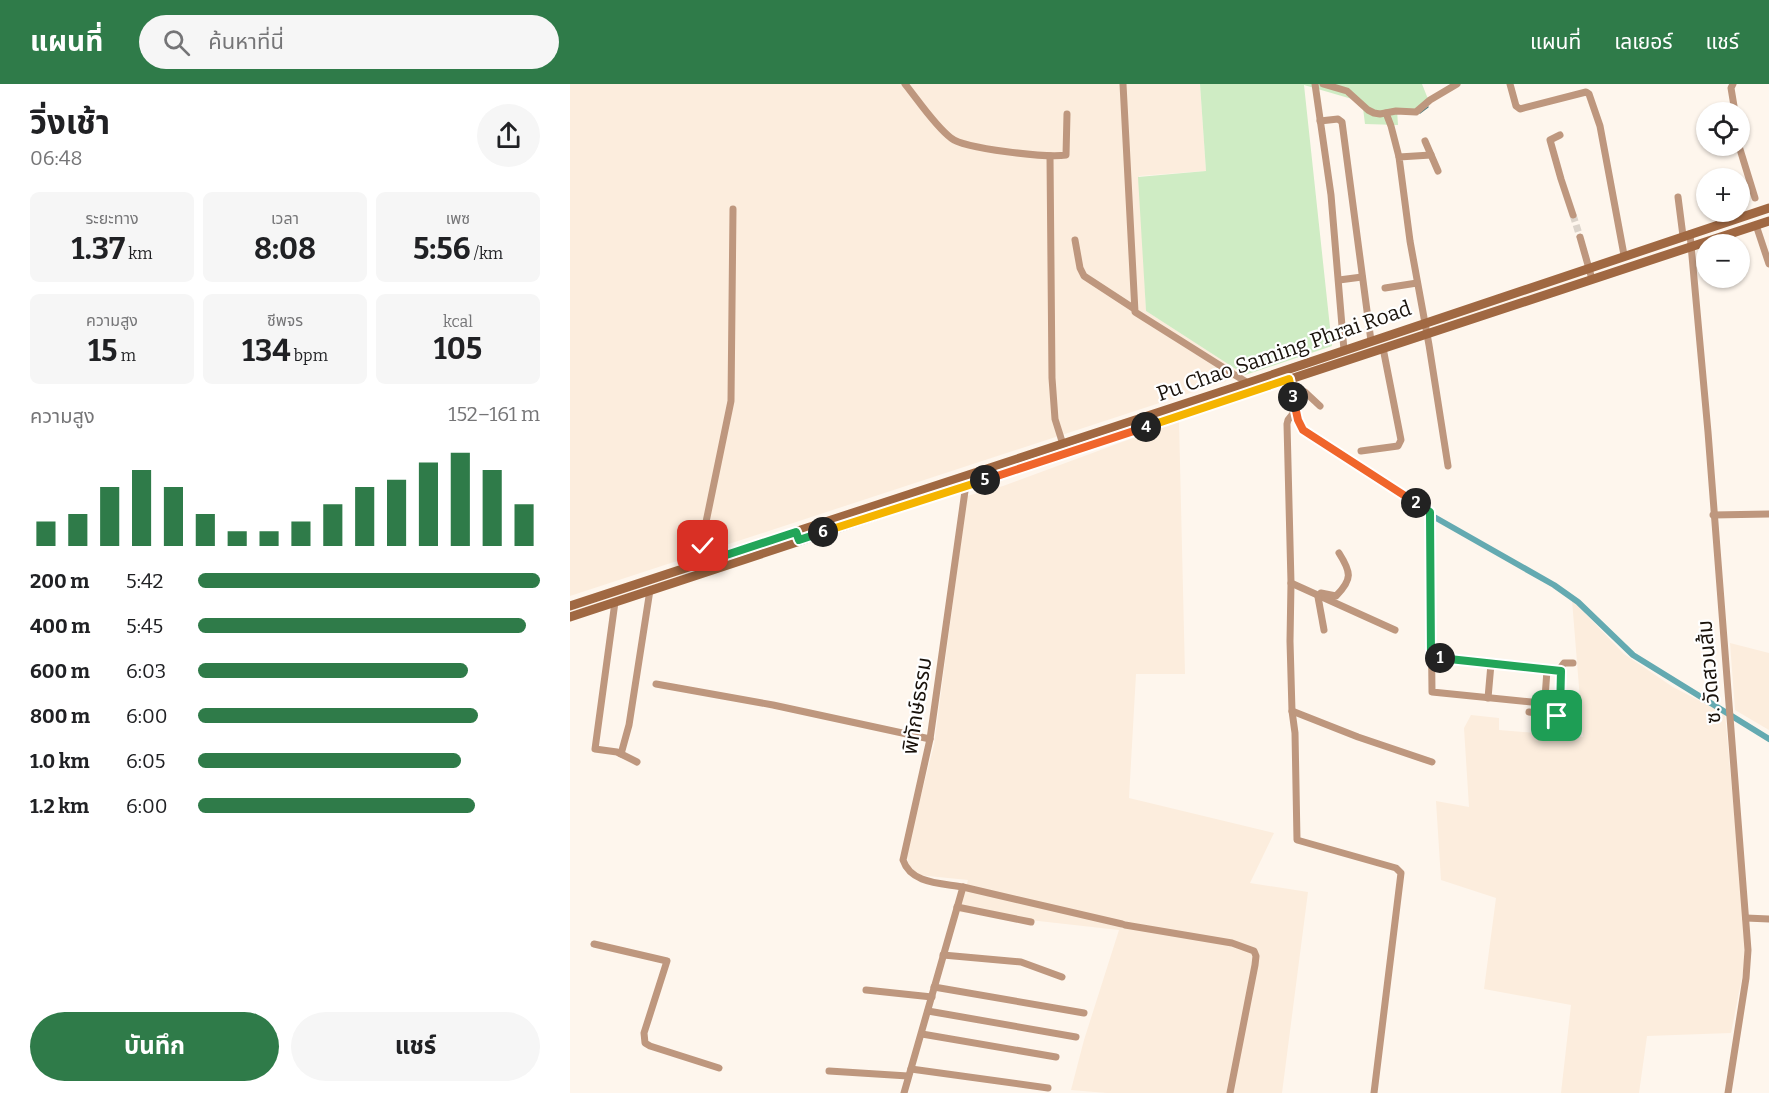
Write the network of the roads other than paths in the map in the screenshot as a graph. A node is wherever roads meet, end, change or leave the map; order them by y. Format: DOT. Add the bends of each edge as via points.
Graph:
graph roads {
  1 [pos="905,84"];
  2 [pos="1123,84"];
  3 [pos="1323,84"];
  4 [pos="1457,84"];
  5 [pos="1510,84"];
  6 [pos="1733,84"];
  7 [pos="1315,86"];
  8 [pos="1734,102"];
  9 [pos="1067,114"];
  10 [pos="1387,115"];
  11 [pos="1320,121"];
  12 [pos="1560,135"];
  13 [pos="1425,141"];
  14 [pos="1431,154"];
  15 [pos="1050,156"];
  16 [pos="1742,156"];
  17 [pos="1399,157"];
  18 [pos="1438,171"];
  19 [pos="1678,197"];
  20 [pos="1756,205"];
  21 [pos="1769,208"];
  22 [pos="733,209"];
  23 [pos="1573,215"];
  24 [pos="1769,221"];
  25 [pos="1756,225"];
  26 [pos="1687,235"];
  27 [pos="1580,237"];
  28 [pos="1075,240"];
  29 [pos="1691,247"];
  30 [pos="1624,255"];
  31 [pos="1769,264"];
  32 [pos="1588,267"];
  33 [pos="1362,277"];
  34 [pos="1592,279"];
  35 [pos="1339,280"];
  36 [pos="1417,283"];
  37 [pos="1384,288"];
  38 [pos="1133,308"];
  39 [pos="1425,323"];
  40 [pos="1427,333"];
  41 [pos="1371,341"];
  42 [pos="1383,348"];
  43 [pos="1344,350"];
  44 [pos="1289,379"];
  45 [pos="1249,387"];
  46 [pos="1292,391"];
  47 [pos="1320,406"];
  48 [pos="1296,410"];
  49 [pos="1064,449"];
  50 [pos="1361,451"];
  51 [pos="1448,466"];
  52 [pos="968,475"];
  53 [pos="966,486"];
  54 [pos="1769,514"];
  55 [pos="1713,515"];
  56 [pos="797,536"];
  57 [pos="1339,553"];
  58 [pos="706,566"];
  59 [pos="1290,583"];
  60 [pos="650,590"];
  61 [pos="1307,591"];
  62 [pos="1318,597"];
  63 [pos="615,602"];
  64 [pos="570,606"];
  65 [pos="570,617"];
  66 [pos="1324,630"];
  67 [pos="1395,630"];
  68 [pos="1431,657"];
  69 [pos="1573,663"];
  70 [pos="1491,664"];
  71 [pos="1547,670"];
  72 [pos="1561,671"];
  73 [pos="656,684"];
  74 [pos="1488,698"];
  75 [pos="1292,711"];
  76 [pos="1529,712"];
  77 [pos="930,739"];
  78 [pos="621,754"];
  79 [pos="637,762"];
  80 [pos="1432,762"];
  81 [pos="963,887"];
  82 [pos="957,907"];
  83 [pos="1746,918"];
  84 [pos="1769,919"];
  85 [pos="1031,922"];
  86 [pos="594,944"];
  87 [pos="943,955"];
  88 [pos="1062,977"];
  89 [pos="934,987"];
  90 [pos="866,990"];
  91 [pos="932,997"];
  92 [pos="928,1011"];
  93 [pos="1084,1013"];
  94 [pos="922,1034"];
  95 [pos="1076,1037"];
  96 [pos="1056,1057"];
  97 [pos="719,1068"];
  98 [pos="829,1071"];
  99 [pos="910,1072"];
  100 [pos="1048,1088"];
  101 [pos="904,1093"];
  102 [pos="1230,1093"];
  103 [pos="1374,1093"];
  104 [pos="1728,1093"];
  1 -- 15 [label="street" via="951,139"];
  2 -- 38 [label="street"];
  3 -- 10 [label="street" via="1347,91 1371,112"];
  4 -- 10 [label="street" via="1416,112 1396,111"];
  5 -- 30 [label="street" via="1520,110 1589,94 1600,126"];
  6 -- 8 [label="street"];
  7 -- 11 [label="street"];
  9 -- 15 [label="street" via="1066,155"];
  10 -- 17 [label="street"];
  11 -- 33 [label="street" via="1338,118 1342,122"];
  11 -- 35 [label="street"];
  12 -- 23 [label="street" via="1550,140"];
  13 -- 14 [label="street"];
  14 -- 17 [label="street"];
  14 -- 18 [label="street"];
  15 -- 49 [label="street" via="1052,378 1055,419"];
  16 -- 20 [label="street"];
  17 -- 36 [label="street"];
  19 -- 26 [label="street, ซ. วัดสวนส้ม"];
  20 -- 21 [label="main road, Pu Chao Saming Phrai Road"];
  20 -- 26 [label="main road, Pu Chao Saming Phrai Road"];
  22 -- 58 [label="street" via="731,401 706,522"];
  24 -- 25 [label="main road, Pu Chao Saming Phrai Road"];
  25 -- 29 [label="main road, Pu Chao Saming Phrai Road"];
  25 -- 31 [label="street"];
  26 -- 29 [label="street, ซ. วัดสวนส้ม"];
  26 -- 30 [label="main road, Pu Chao Saming Phrai Road"];
  27 -- 32 [label="street"];
  28 -- 38 [label="street" via="1084,276"];
  29 -- 34 [label="main road, Pu Chao Saming Phrai Road"];
  29 -- 55 [label="street, ซ. วัดสวนส้ม"];
  30 -- 32 [label="main road, Pu Chao Saming Phrai Road"];
  32 -- 34 [label="street"];
  32 -- 39 [label="main road, Pu Chao Saming Phrai Road"];
  33 -- 35 [label="street"];
  33 -- 41 [label="street"];
  34 -- 40 [label="main road, Pu Chao Saming Phrai Road"];
  35 -- 43 [label="street"];
  36 -- 37 [label="street"];
  36 -- 39 [label="street"];
  38 -- 45 [label="street" via="1138,316"];
  39 -- 40 [label="street"];
  39 -- 41 [label="main road, Pu Chao Saming Phrai Road"];
  40 -- 42 [label="main road, Pu Chao Saming Phrai Road"];
  40 -- 51 [label="street"];
  41 -- 43 [label="main road, Pu Chao Saming Phrai Road"];
  42 -- 44 [label="main road, Pu Chao Saming Phrai Road"];
  42 -- 50 [label="street" via="1401,440 1398,446"];
  43 -- 45 [label="main road, Pu Chao Saming Phrai Road"];
  44 -- 45 [label="main road, Pu Chao Saming Phrai Road"];
  44 -- 46 [label="street"];
  45 -- 49 [label="main road, Pu Chao Saming Phrai Road"];
  46 -- 47 [label="street" via="1305,392"];
  46 -- 48 [label="street"];
  48 -- 59 [label="street" via="1287,424"];
  48 -- 68 [label="street" via="1303,430 1430,512"];
  49 -- 52 [label="main road, Pu Chao Saming Phrai Road"];
  49 -- 53 [label="main road, Pu Chao Saming Phrai Road"];
  52 -- 53 [label="street, พิทักษ์ธรรม"];
  52 -- 56 [label="main road, Pu Chao Saming Phrai Road"];
  53 -- 56 [label="main road, Pu Chao Saming Phrai Road"];
  53 -- 77 [label="street, พิทักษ์ธรรม"];
  54 -- 55 [label="street"];
  55 -- 83 [label="street, ซ. วัดสวนส้ม"];
  56 -- 58 [label="main road, Pu Chao Saming Phrai Road"];
  57 -- 61 [label="street" via="1350,573 1339,593 1333,597"];
  58 -- 60 [label="main road, Pu Chao Saming Phrai Road"];
  58 -- 64 [label="main road, Pu Chao Saming Phrai Road"];
  59 -- 61 [label="street"];
  59 -- 75 [label="street"];
  60 -- 63 [label="main road, Pu Chao Saming Phrai Road"];
  60 -- 78 [label="street"];
  61 -- 62 [label="street"];
  62 -- 66 [label="street"];
  62 -- 67 [label="street"];
  63 -- 65 [label="main road, Pu Chao Saming Phrai Road"];
  63 -- 78 [label="street" via="595,749"];
  68 -- 70 [label="street"];
  68 -- 74 [label="street" via="1432,692"];
  69 -- 72 [label="street" via="1562,664"];
  70 -- 71 [label="street"];
  70 -- 74 [label="street"];
  71 -- 72 [label="street"];
  71 -- 74 [label="street" via="1543,703"];
  72 -- 76 [label="street" via="1559,716"];
  73 -- 77 [label="street"];
  75 -- 80 [label="street"];
  75 -- 103 [label="street" via="1297,840 1396,868 1401,873"];
  77 -- 81 [label="street, พิทักษ์ธรรม" via="903,860 905,868 916,878"];
  78 -- 79 [label="street"];
  81 -- 82 [label="street"];
  81 -- 102 [label="street, พิทักษ์ธรรม" via="1123,924 1251,948 1256,956"];
  82 -- 85 [label="street"];
  82 -- 87 [label="street"];
  83 -- 84 [label="street"];
  83 -- 104 [label="street, ซ. วัดสวนส้ม" via="1746,978"];
  86 -- 97 [label="street" via="667,960 644,1033 645,1043"];
  87 -- 88 [label="street" via="1021,962"];
  87 -- 89 [label="street"];
  89 -- 91 [label="street"];
  89 -- 93 [label="street"];
  90 -- 91 [label="street"];
  91 -- 92 [label="street"];
  92 -- 94 [label="street"];
  92 -- 95 [label="street"];
  94 -- 96 [label="street"];
  94 -- 99 [label="street"];
  98 -- 99 [label="street"];
  99 -- 100 [label="street"];
  99 -- 101 [label="street"];
}
